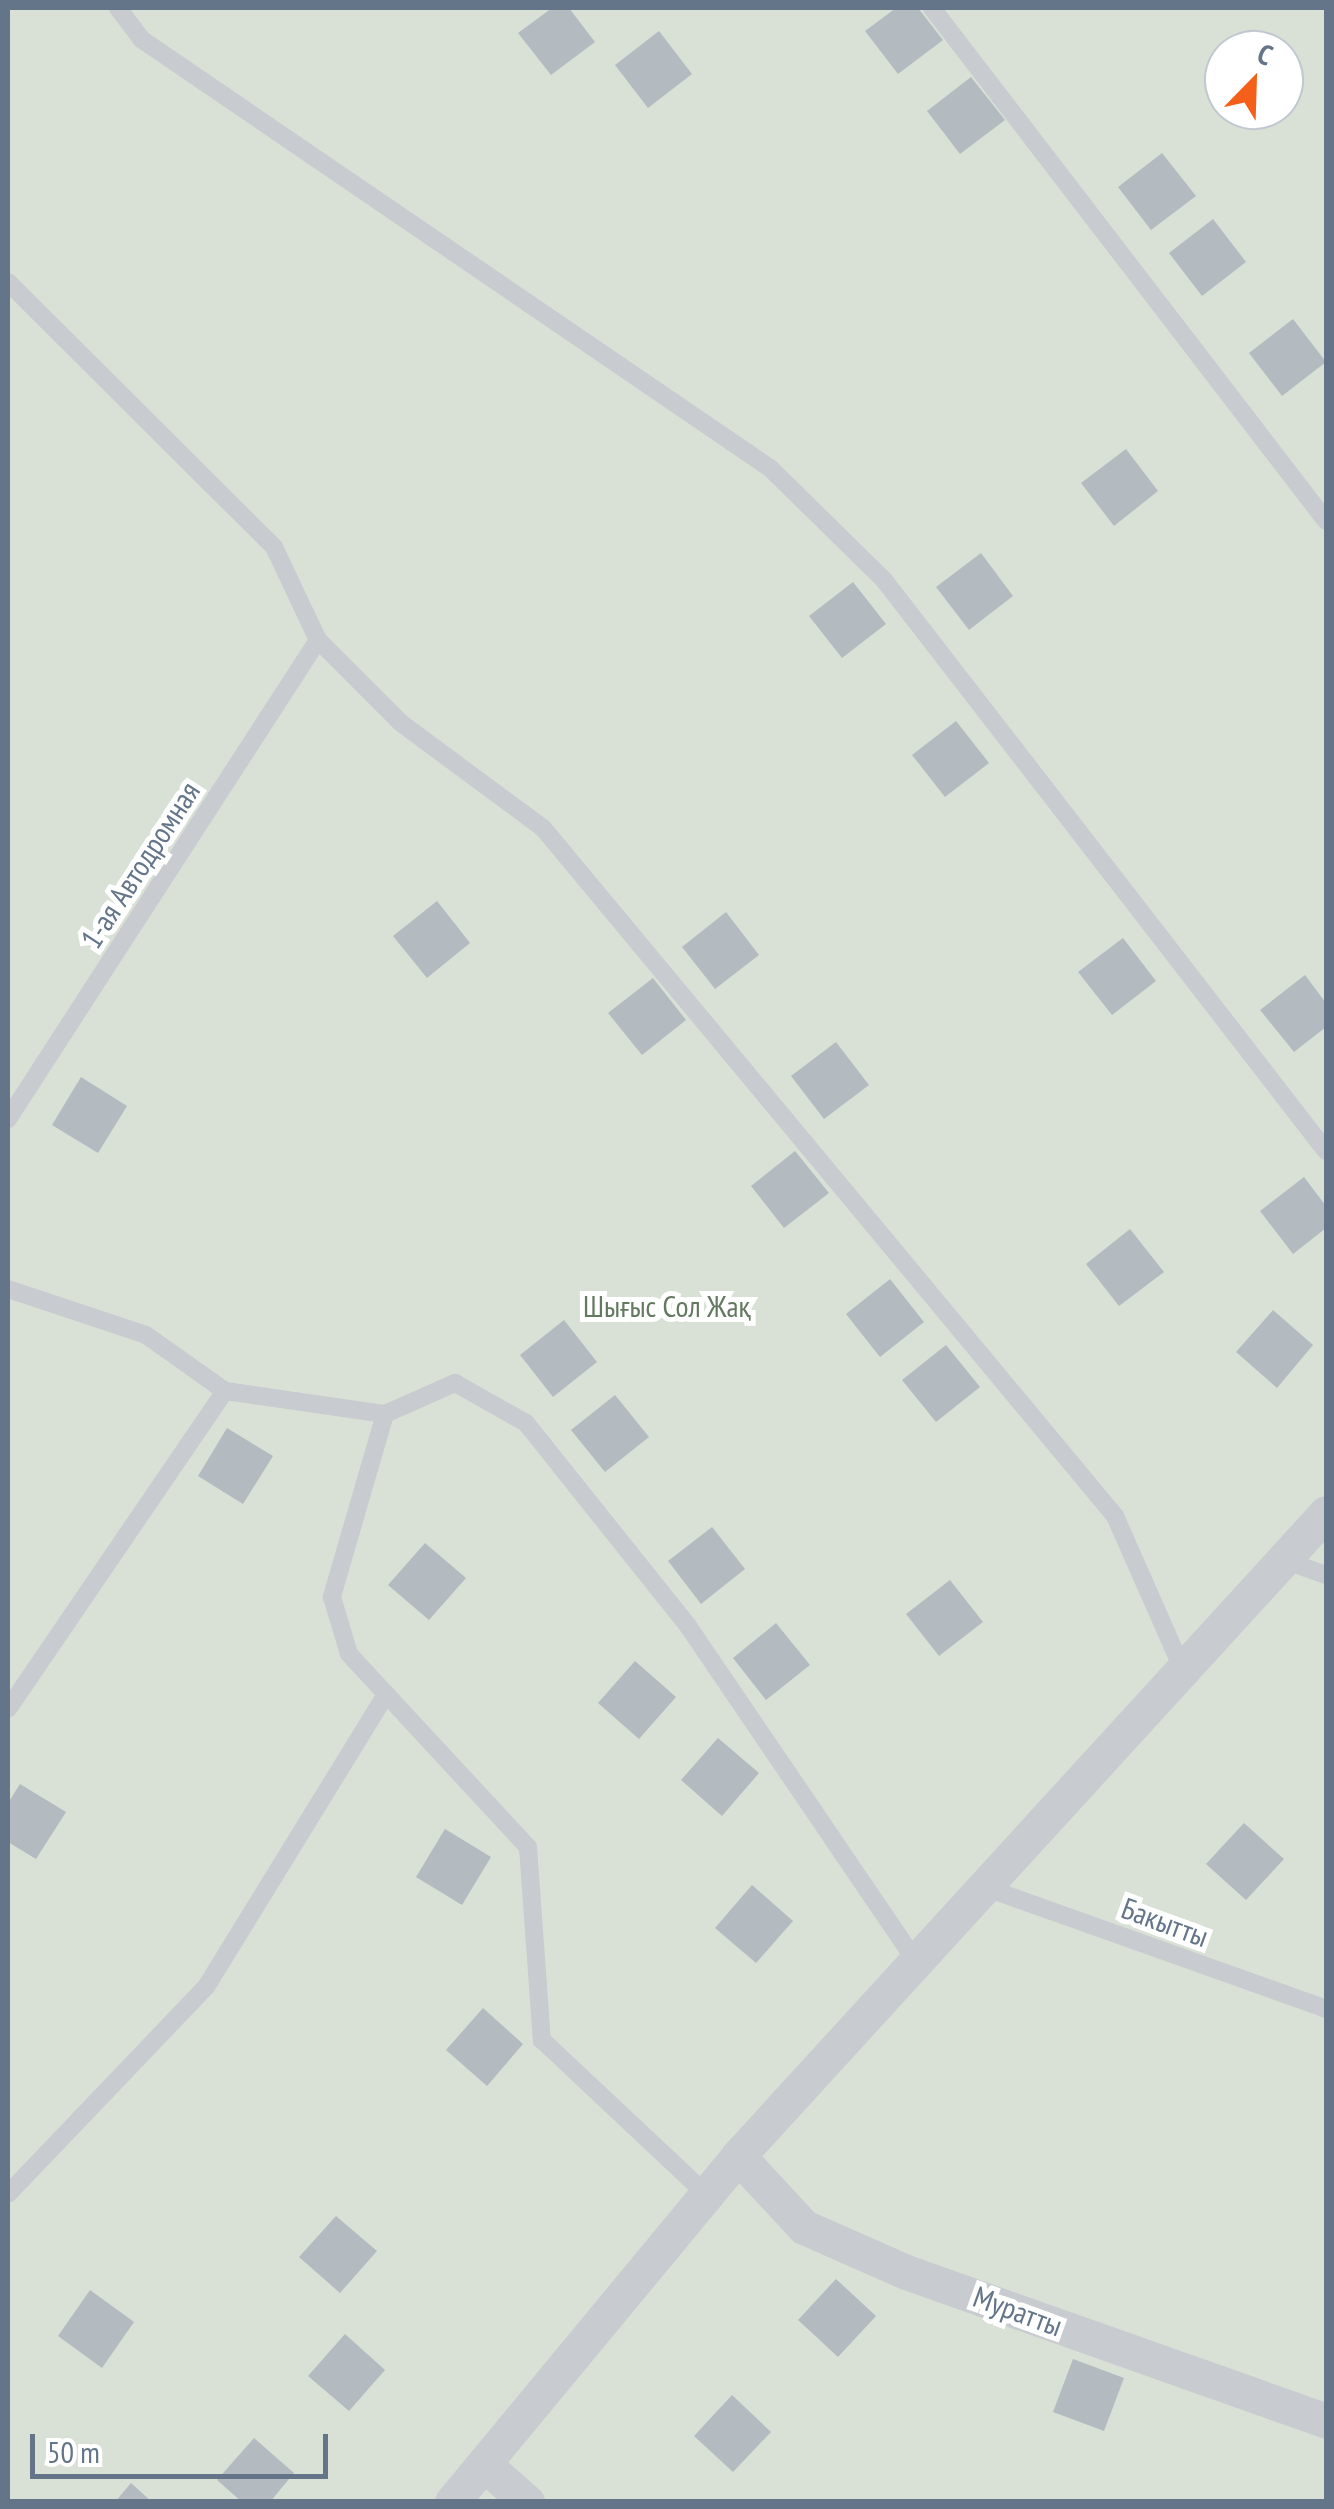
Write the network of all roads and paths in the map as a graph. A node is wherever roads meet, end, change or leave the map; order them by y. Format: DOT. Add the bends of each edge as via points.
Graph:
graph roads {
  1 [pos="118,8"];
  2 [pos="932,8"];
  3 [pos="8,282"];
  4 [pos="1326,520"];
  5 [pos="318,640"];
  6 [pos="8,1119"];
  7 [pos="1326,1151"];
  8 [pos="8,1289"];
  9 [pos="226,1391"];
  10 [pos="385,1414"];
  11 [pos="1326,1513"];
  12 [pos="1284,1560"];
  13 [pos="1326,1576"];
  14 [pos="1183,1670"];
  15 [pos="386,1694"];
  16 [pos="8,1709"];
  17 [pos="984,1887"];
  18 [pos="916,1962"];
  19 [pos="1326,2009"];
  20 [pos="738,2156"];
  21 [pos="705,2193"];
  22 [pos="8,2194"];
  23 [pos="1326,2422"];
  24 [pos="486,2466"];
  25 [pos="452,2502"];
  26 [pos="527,2502"];
  1 -- 7 [label="lane" via="141,40 770,468 884,580"];
  2 -- 4 [label="lane"];
  3 -- 5 [label="lane" via="274,546"];
  5 -- 6 [label="lane, 1-ая Автодромная"];
  5 -- 14 [label="lane" via="401,724 543,828 1116,1516"];
  8 -- 9 [label="lane" via="146,1335"];
  9 -- 10 [label="lane"];
  9 -- 16 [label="lane"];
  10 -- 15 [label="lane" via="332,1597 350,1654"];
  10 -- 18 [label="lane" via="454,1383 526,1423 688,1626"];
  11 -- 12 [label="street"];
  12 -- 13 [label="lane"];
  12 -- 14 [label="street"];
  14 -- 17 [label="street"];
  15 -- 21 [label="lane" via="528,1847 542,2040"];
  15 -- 22 [label="lane" via="206,1987"];
  17 -- 18 [label="street"];
  17 -- 19 [label="lane, Бакытты"];
  18 -- 20 [label="street"];
  20 -- 21 [label="street"];
  20 -- 23 [label="street, Муратты" via="804,2226 906,2272"];
  21 -- 24 [label="street"];
  24 -- 25 [label="street"];
  24 -- 26 [label="street"];
}
